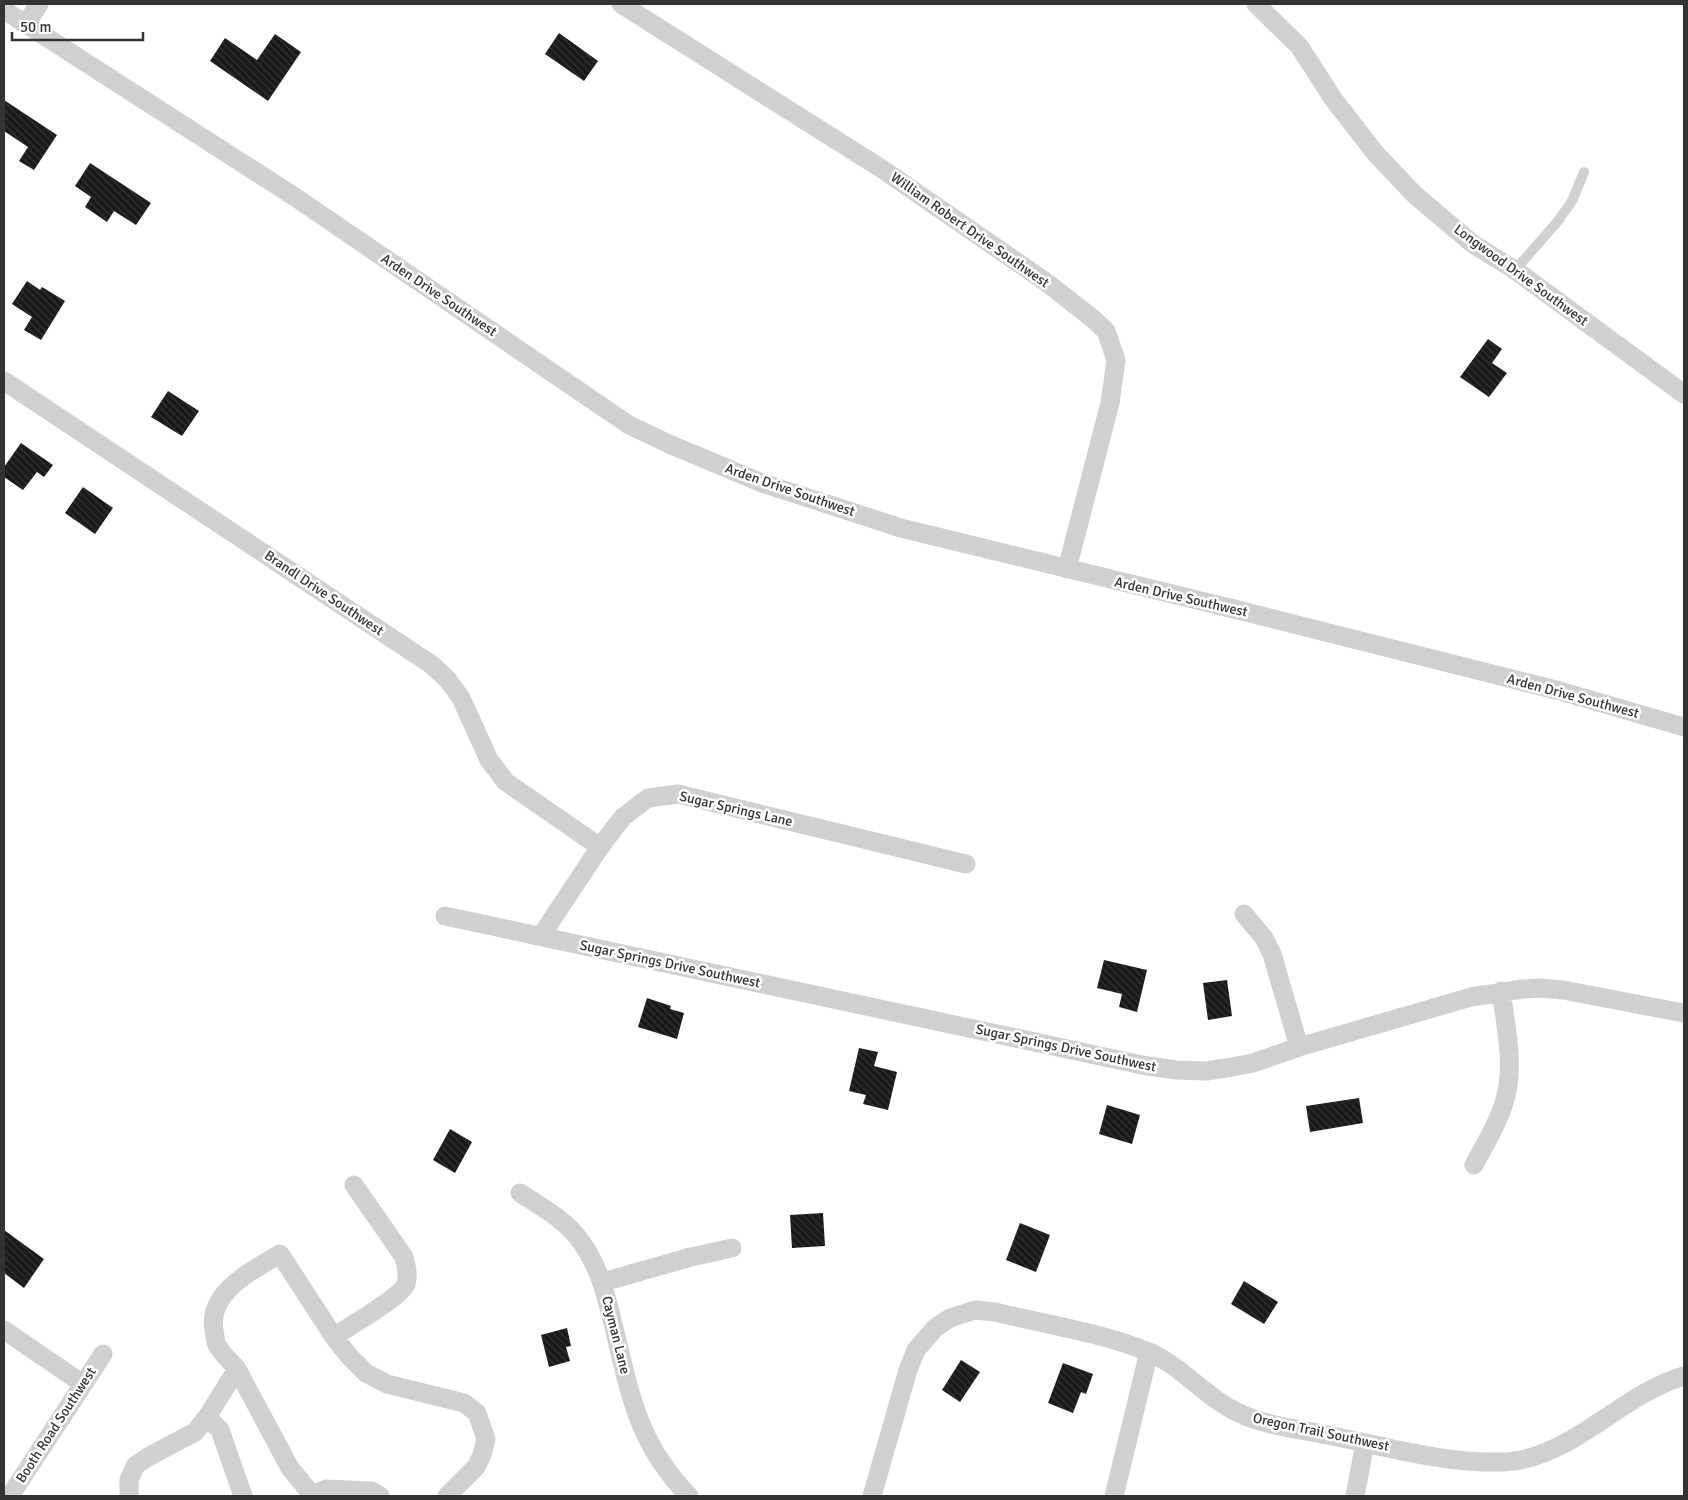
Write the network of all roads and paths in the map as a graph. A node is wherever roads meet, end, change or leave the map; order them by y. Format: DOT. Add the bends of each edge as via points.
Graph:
graph roads {
  1 [pos="39,4"];
  2 [pos="621,4"];
  3 [pos="1256,4"];
  4 [pos="4,10"];
  5 [pos="26,24"];
  6 [pos="1584,172"];
  7 [pos="1515,270"];
  8 [pos="4,381"];
  9 [pos="1684,394"];
  10 [pos="1067,569"];
  11 [pos="1684,727"];
  12 [pos="600,847"];
  13 [pos="966,864"];
  14 [pos="1244,914"];
  15 [pos="445,916"];
  16 [pos="541,936"];
  17 [pos="1501,991"];
  18 [pos="1684,1013"];
  19 [pos="1299,1048"];
  20 [pos="1474,1165"];
  21 [pos="354,1185"];
  22 [pos="520,1193"];
  23 [pos="732,1248"];
  24 [pos="603,1282"];
  25 [pos="4,1330"];
  26 [pos="334,1337"];
  27 [pos="1149,1352"];
  28 [pos="103,1354"];
  29 [pos="237,1369"];
  30 [pos="1684,1376"];
  31 [pos="83,1384"];
  32 [pos="207,1417"];
  33 [pos="1365,1442"];
  34 [pos="10,1496"];
  35 [pos="129,1496"];
  36 [pos="243,1496"];
  37 [pos="312,1496"];
  38 [pos="380,1496"];
  39 [pos="447,1496"];
  40 [pos="689,1496"];
  41 [pos="872,1496"];
  42 [pos="1114,1496"];
  43 [pos="1355,1496"];
  1 -- 5 [label="street"];
  2 -- 10 [label="street, William Robert Drive Southwest" via="882,169 1046,282 1106,331 1116,360 1110,403"];
  3 -- 7 [label="street, Longwood Drive Southwest" via="1299,46 1340,108 1376,154 1415,195 1473,244"];
  4 -- 5 [label="street, Arden Drive Southwest"];
  5 -- 10 [label="street, Arden Drive Southwest" via="295,197 628,424 762,483 901,528"];
  6 -- 7 [label="lane" via="1572,201 1558,221"];
  7 -- 9 [label="street, Longwood Drive Southwest"];
  8 -- 12 [label="street, Brandl Drive Southwest" via="432,665 460,698 489,760 506,782"];
  10 -- 11 [label="street, Arden Drive Southwest" via="1550,688"];
  12 -- 13 [label="street, Sugar Springs Lane" via="622,817 648,798 678,794"];
  12 -- 16 [label="street, Sugar Springs Lane"];
  14 -- 19 [label="street" via="1264,938 1272,954"];
  15 -- 16 [label="street, Sugar Springs Drive Southwest"];
  16 -- 19 [label="street, Sugar Springs Drive Southwest" via="1142,1065 1206,1071 1254,1063"];
  17 -- 18 [label="street, Sugar Springs Drive Southwest" via="1562,990"];
  17 -- 19 [label="street, Sugar Springs Drive Southwest"];
  17 -- 20 [label="street" via="1508,1050 1507,1089 1504,1106"];
  21 -- 26 [label="street" via="404,1257 406,1284 398,1294"];
  22 -- 24 [label="street, Cayman Lane" via="553,1213 581,1241"];
  23 -- 24 [label="street"];
  24 -- 40 [label="street, Cayman Lane" via="640,1425 665,1469"];
  25 -- 31 [label="street"];
  26 -- 29 [label="street" via="280,1254 237,1282 225,1292 216,1307 212,1322 216,1345"];
  26 -- 39 [label="street" via="349,1356 373,1377 387,1384 464,1403 477,1413 486,1439 482,1454 476,1467"];
  27 -- 33 [label="street, Oregon Trail Southwest" via="1169,1362 1225,1405 1250,1418"];
  27 -- 41 [label="street, Oregon Trail Southwest" via="996,1312 975,1310 950,1318 935,1328 916,1350"];
  27 -- 42 [label="street"];
  28 -- 31 [label="street, Booth Road Southwest"];
  29 -- 32 [label="street"];
  29 -- 37 [label="street" via="290,1468"];
  30 -- 33 [label="street, Oregon Trail Southwest" via="1654,1387 1544,1453 1521,1460 1506,1463 1463,1461"];
  31 -- 34 [label="street, Booth Road Southwest"];
  32 -- 35 [label="street" via="195,1432 135,1466 129,1480"];
  32 -- 36 [label="street" via="220,1430"];
  33 -- 43 [label="street"];
  37 -- 38 [label="street" via="326,1489 372,1491"];
}
